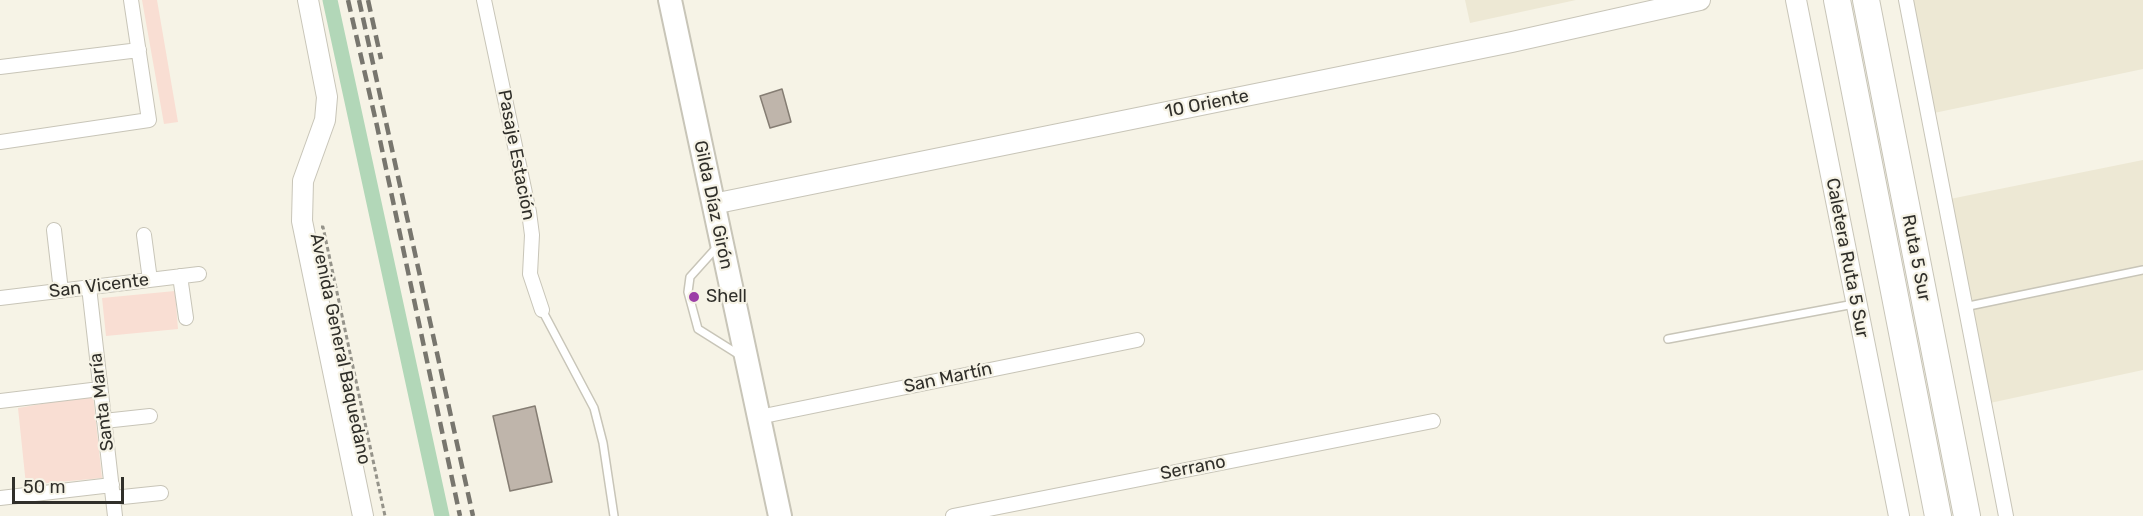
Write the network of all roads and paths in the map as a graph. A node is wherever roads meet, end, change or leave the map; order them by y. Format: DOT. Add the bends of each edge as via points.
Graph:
graph roads {
  1 [pos="131,0"];
  2 [pos="308,0"];
  3 [pos="484,0"];
  4 [pos="670,0"];
  5 [pos="1700,0"];
  6 [pos="1796,0"];
  7 [pos="1837,0"];
  8 [pos="1866,0"];
  9 [pos="1906,0"];
  10 [pos="140,50"];
  11 [pos="0,67"];
  12 [pos="0,142"];
  13 [pos="303,182"];
  14 [pos="713,204"];
  15 [pos="314,229"];
  16 [pos="54,230"];
  17 [pos="144,235"];
  18 [pos="721,243"];
  19 [pos="2143,270"];
  20 [pos="199,274"];
  21 [pos="180,276"];
  22 [pos="150,280"];
  23 [pos="89,287"];
  24 [pos="61,291"];
  25 [pos="0,298"];
  26 [pos="1856,304"];
  27 [pos="1964,307"];
  28 [pos="542,310"];
  29 [pos="186,318"];
  30 [pos="1668,339"];
  31 [pos="1137,340"];
  32 [pos="746,360"];
  33 [pos="100,389"];
  34 [pos="0,401"];
  35 [pos="150,416"];
  36 [pos="759,417"];
  37 [pos="1432,421"];
  38 [pos="104,422"];
  39 [pos="112,491"];
  40 [pos="161,493"];
  41 [pos="0,498"];
  42 [pos="115,516"];
  43 [pos="363,516"];
  44 [pos="376,516"];
  45 [pos="385,516"];
  46 [pos="614,516"];
  47 [pos="780,516"];
  48 [pos="953,516"];
  49 [pos="1899,516"];
  50 [pos="1938,516"];
  51 [pos="1967,516"];
  52 [pos="2006,516"];
  1 -- 10 [label="street"];
  2 -- 13 [label="street, Avenida General Baquedano" via="327,97 325,120"];
  3 -- 28 [label="street, Pasaje Estación" via="529,212 530,274"];
  4 -- 14 [label="main road, Gilda Díaz Girón"];
  5 -- 14 [label="street, 10 Oriente" via="1512,42"];
  6 -- 26 [label="street, Caletera Ruta 5 Sur"];
  7 -- 50 [label="highway, Ruta 5 Sur"];
  8 -- 51 [label="highway, Ruta 5 Sur"];
  9 -- 27 [label="street"];
  10 -- 11 [label="street"];
  10 -- 12 [label="street" via="150,120"];
  13 -- 15 [label="street, Avenida General Baquedano"];
  13 -- 43 [label="street, Avenida General Baquedano" via="304,237"];
  14 -- 18 [label="main road, Gilda Díaz Girón"];
  15 -- 44 [label="street, Avenida General Baquedano"];
  15 -- 45 [label="path" via="323,227"];
  16 -- 24 [label="street"];
  17 -- 22 [label="street"];
  18 -- 32 [label="main road, Gilda Díaz Girón"];
  18 -- 32 [label="lane" via="690,277 690,302 701,332"];
  19 -- 27 [label="lane"];
  20 -- 21 [label="street, San Vicente"];
  21 -- 22 [label="street, San Vicente"];
  21 -- 29 [label="street"];
  22 -- 23 [label="street, San Vicente"];
  23 -- 24 [label="street, San Vicente"];
  23 -- 33 [label="street, Santa María"];
  24 -- 25 [label="street, San Vicente"];
  26 -- 30 [label="lane"];
  26 -- 49 [label="street, Caletera Ruta 5 Sur"];
  27 -- 52 [label="street"];
  28 -- 46 [label="lane" via="594,408"];
  31 -- 36 [label="street, San Martín"];
  32 -- 36 [label="main road, Gilda Díaz Girón"];
  33 -- 34 [label="street"];
  33 -- 38 [label="street, Santa María"];
  35 -- 38 [label="street"];
  36 -- 47 [label="main road, Gilda Díaz Girón"];
  37 -- 48 [label="street, Serrano"];
  38 -- 39 [label="street, Santa María"];
  39 -- 40 [label="street"];
  39 -- 41 [label="street"];
  39 -- 42 [label="street, Santa María"];
}
